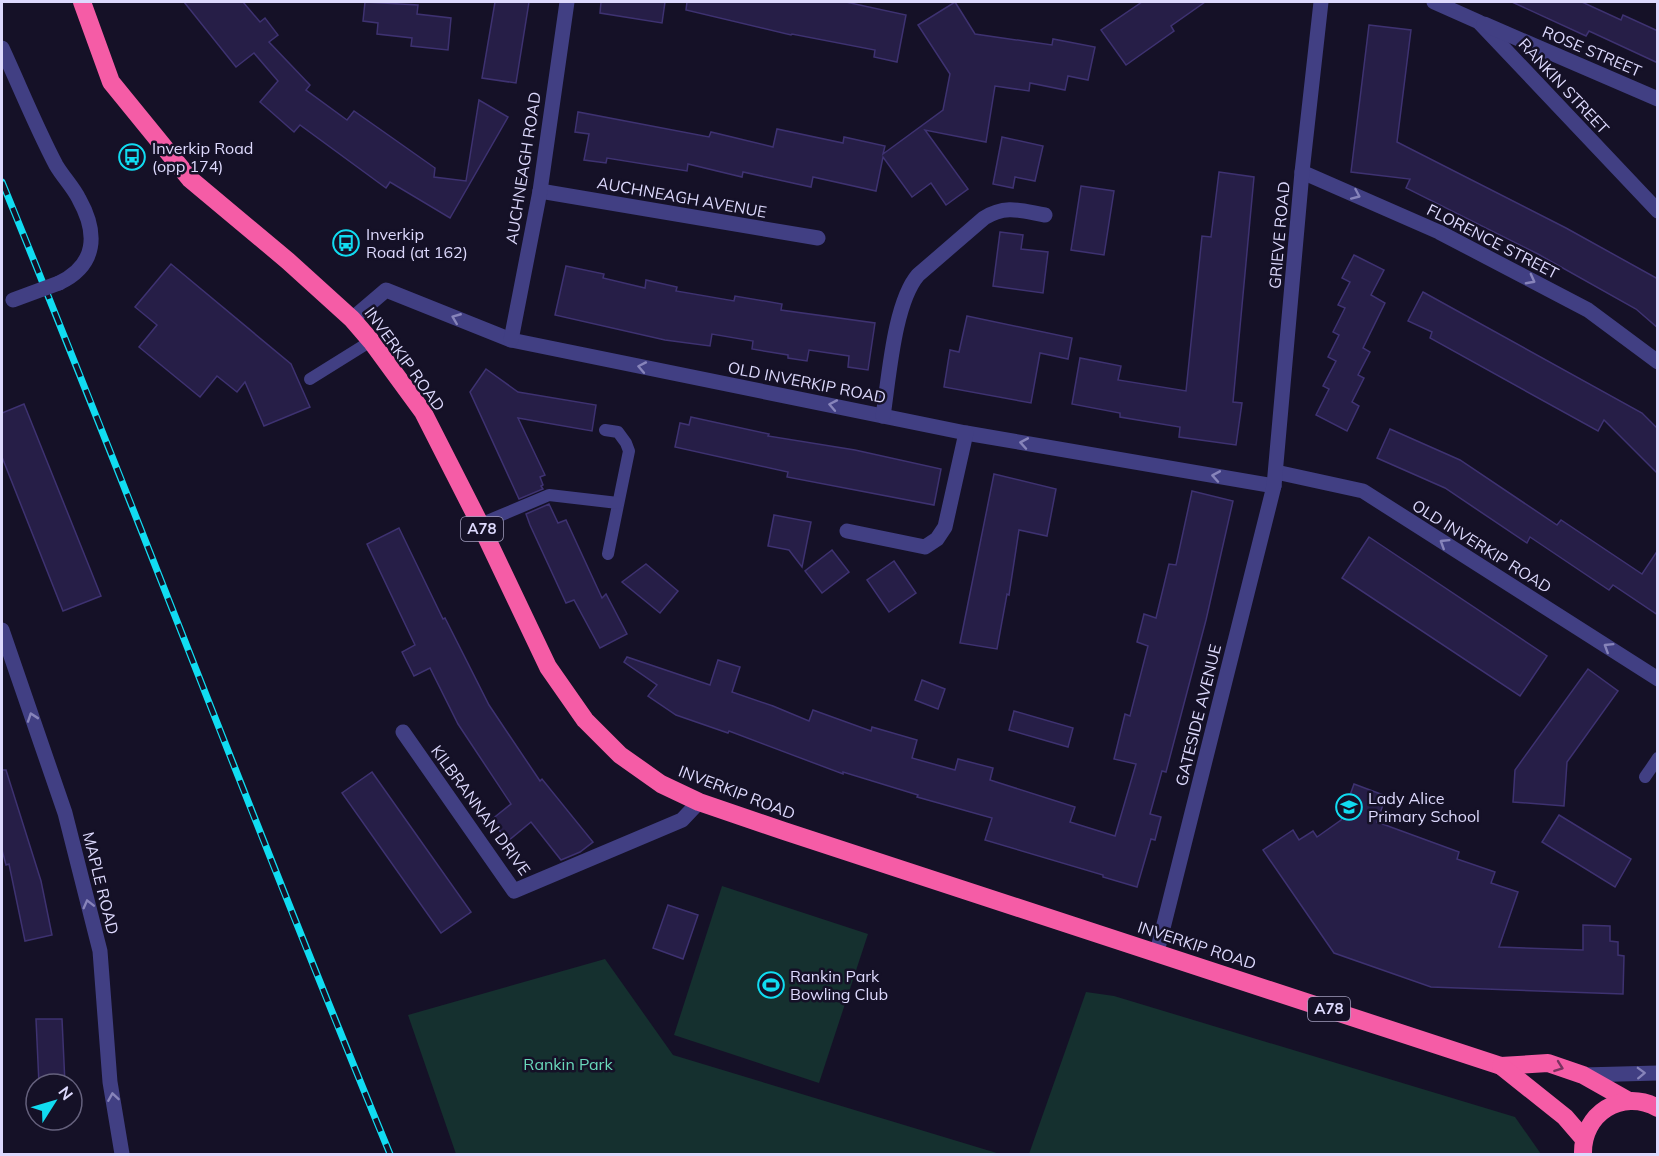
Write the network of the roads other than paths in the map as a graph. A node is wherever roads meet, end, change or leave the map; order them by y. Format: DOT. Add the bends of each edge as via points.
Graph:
graph roads {
  1 [pos="82,2"];
  2 [pos="567,2"];
  3 [pos="1321,2"];
  4 [pos="1434,2"];
  5 [pos="1479,22"];
  6 [pos="2,48"];
  7 [pos="1658,99"];
  8 [pos="1302,172"];
  9 [pos="540,191"];
  10 [pos="1658,211"];
  11 [pos="1045,215"];
  12 [pos="818,238"];
  13 [pos="7,303"];
  14 [pos="352,319"];
  15 [pos="511,340"];
  16 [pos="371,341"];
  17 [pos="1658,362"];
  18 [pos="310,379"];
  19 [pos="883,416"];
  20 [pos="605,430"];
  21 [pos="966,432"];
  22 [pos="1275,479"];
  23 [pos="618,503"];
  24 [pos="480,524"];
  25 [pos="848,531"];
  26 [pos="608,554"];
  27 [pos="2,630"];
  28 [pos="1658,679"];
  29 [pos="403,732"];
  30 [pos="1658,758"];
  31 [pos="1645,777"];
  32 [pos="699,802"];
  33 [pos="1157,952"];
  34 [pos="1501,1066"];
  35 [pos="1658,1073"];
  36 [pos="1583,1075"];
  37 [pos="1629,1101"];
  38 [pos="1658,1108"];
  39 [pos="1584,1147"];
  40 [pos="122,1155"];
  1 -- 14 [label="highway, INVERKIP ROAD / A78" via="111,82 190,179"];
  2 -- 9 [label="street, AUCHNEAGH ROAD"];
  3 -- 8 [label="street, GRIEVE ROAD"];
  4 -- 5 [label="street, RANKIN STREET"];
  5 -- 7 [label="street, ROSE STREET"];
  5 -- 10 [label="street, RANKIN STREET"];
  6 -- 13 [label="street, bridge" via="57,166 79,198 91,234 87,261 71,277"];
  8 -- 17 [label="street, FLORENCE STREET, one-way" via="1439,232 1588,310"];
  8 -- 22 [label="street, GRIEVE ROAD"];
  9 -- 12 [label="street, AUCHNEAGH AVENUE"];
  9 -- 15 [label="street, AUCHNEAGH ROAD"];
  11 -- 19 [label="street" via="1016,209 995,211 909,285 896,335"];
  15 -- 14 [label="street, OLD INVERKIP ROAD, one-way" via="386,290"];
  14 -- 16 [label="highway, INVERKIP ROAD / A78"];
  19 -- 15 [label="street, OLD INVERKIP ROAD, one-way"];
  16 -- 18 [label="lane"];
  16 -- 24 [label="highway, INVERKIP ROAD / A78" via="423,412"];
  19 -- 21 [label="street, OLD INVERKIP ROAD"];
  20 -- 23 [label="lane" via="618,432 629,451"];
  22 -- 21 [label="street, OLD INVERKIP ROAD, one-way"];
  21 -- 25 [label="street" via="945,527 937,539 925,548"];
  28 -- 22 [label="street, OLD INVERKIP ROAD, one-way" via="1363,491"];
  22 -- 33 [label="street, GATESIDE AVENUE"];
  23 -- 24 [label="lane" via="549,495"];
  23 -- 26 [label="lane"];
  24 -- 32 [label="highway, INVERKIP ROAD / A78" via="548,667 585,720 620,755 661,784"];
  40 -- 27 [label="street, MAPLE ROAD, one-way" via="110,1082 100,951 65,813"];
  29 -- 32 [label="street, KILBRANNAN DRIVE" via="514,891 682,820"];
  30 -- 31 [label="lane"];
  32 -- 33 [label="highway, INVERKIP ROAD / A78"];
  33 -- 34 [label="highway, INVERKIP ROAD / A78"];
  34 -- 36 [label="highway, INVERKIP ROAD / A78, one-way" via="1548,1063"];
  34 -- 39 [label="highway, INVERKIP ROAD" via="1565,1117"];
  36 -- 35 [label="street, one-way"];
  36 -- 37 [label="highway, INVERKIP ROAD / A78"];
  37 -- 38 [label="highway, INVERKIP ROAD"];
  37 -- 39 [label="highway" via="1605,1108 1595,1117 1588,1127"];
}
